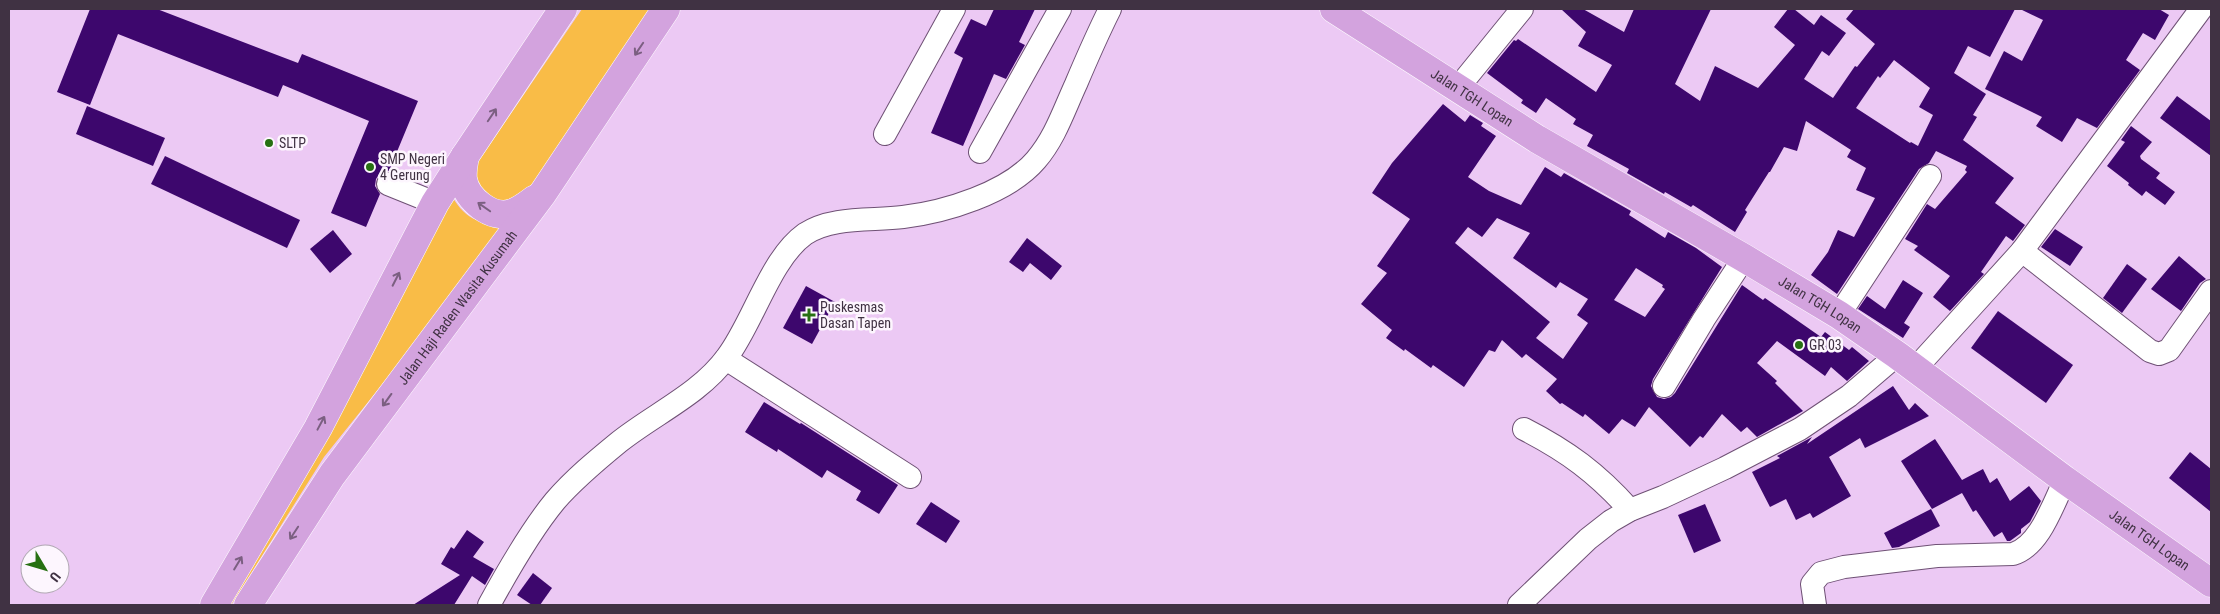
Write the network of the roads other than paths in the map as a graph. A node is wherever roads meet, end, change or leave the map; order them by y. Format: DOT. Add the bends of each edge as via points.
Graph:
graph roads {
  1 [pos="563,9"];
  2 [pos="666,9"];
  3 [pos="954,9"];
  4 [pos="1060,9"];
  5 [pos="1110,9"];
  6 [pos="1334,9"];
  7 [pos="1355,9"];
  8 [pos="1522,9"];
  9 [pos="2201,9"];
  10 [pos="1409,55"];
  11 [pos="1457,89"];
  12 [pos="885,134"];
  13 [pos="980,152"];
  14 [pos="465,156"];
  15 [pos="1930,176"];
  16 [pos="388,184"];
  17 [pos="542,193"];
  18 [pos="436,204"];
  19 [pos="2022,251"];
  20 [pos="1744,258"];
  21 [pos="2211,291"];
  22 [pos="1839,316"];
  23 [pos="726,359"];
  24 [pos="1906,362"];
  25 [pos="1664,386"];
  26 [pos="1524,429"];
  27 [pos="910,477"];
  28 [pos="2065,480"];
  29 [pos="1630,510"];
  30 [pos="2211,583"];
  31 [pos="214,605"];
  32 [pos="248,605"];
  33 [pos="489,605"];
  34 [pos="1519,605"];
  35 [pos="1815,605"];
  14 -- 1 [label="highway, one-way"];
  2 -- 17 [label="highway, Jalan Haji Raden Wasita Kusumah, one-way"];
  3 -- 12 [label="street"];
  4 -- 13 [label="street"];
  5 -- 23 [label="street" via="1052,137 1021,175 981,196 943,209 836,224 806,233 789,249"];
  6 -- 10 [label="highway"];
  7 -- 10 [label="highway"];
  8 -- 11 [label="street"];
  9 -- 19 [label="street"];
  10 -- 11 [label="highway, Jalan TGH Lopan"];
  11 -- 20 [label="highway, Jalan TGH Lopan" via="1596,174"];
  17 -- 14 [label="highway, one-way" via="512,213 492,212 479,203 465,186"];
  14 -- 18 [label="highway"];
  15 -- 22 [label="street"];
  16 -- 18 [label="street"];
  17 -- 32 [label="highway, Jalan Haji Raden Wasita Kusumah, one-way" via="332,475"];
  31 -- 18 [label="highway, one-way" via="318,428"];
  19 -- 21 [label="street" via="2150,351 2159,354 2169,350"];
  19 -- 24 [label="street"];
  20 -- 22 [label="highway, Jalan TGH Lopan"];
  20 -- 25 [label="street"];
  22 -- 24 [label="highway, Jalan TGH Lopan"];
  23 -- 27 [label="street"];
  23 -- 33 [label="street" via="684,396 620,441 561,495 531,536"];
  24 -- 28 [label="highway, Jalan TGH Lopan"];
  24 -- 29 [label="street" via="1800,429 1726,468"];
  26 -- 29 [label="street" via="1576,459 1603,481"];
  28 -- 30 [label="highway, Jalan TGH Lopan"];
  28 -- 35 [label="street" via="2036,538 2019,552 1937,556 1826,571 1812,584"];
  29 -- 34 [label="street" via="1588,539"];
}
